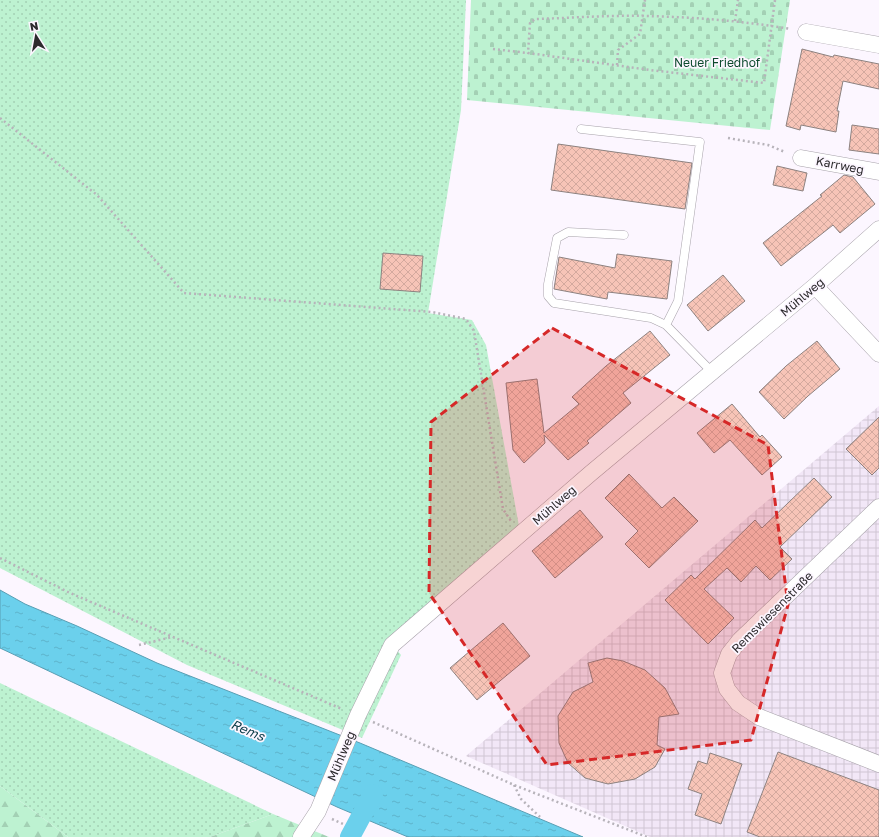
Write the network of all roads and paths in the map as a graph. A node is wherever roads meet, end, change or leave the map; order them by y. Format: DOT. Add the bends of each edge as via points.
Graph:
graph roads {
  1 [pos="645,0"];
  2 [pos="738,0"];
  3 [pos="775,0"];
  4 [pos="644,16"];
  5 [pos="735,21"];
  6 [pos="771,26"];
  7 [pos="806,32"];
  8 [pos="879,45"];
  9 [pos="492,49"];
  10 [pos="528,53"];
  11 [pos="617,65"];
  12 [pos="0,118"];
  13 [pos="581,129"];
  14 [pos="728,138"];
  15 [pos="801,158"];
  16 [pos="879,172"];
  17 [pos="879,229"];
  18 [pos="624,235"];
  19 [pos="815,286"];
  20 [pos="666,326"];
  21 [pos="879,354"];
  22 [pos="712,372"];
  23 [pos="879,507"];
  24 [pos="520,535"];
  25 [pos="0,558"];
  26 [pos="172,637"];
  27 [pos="139,645"];
  28 [pos="358,715"];
  29 [pos="879,764"];
  30 [pos="514,785"];
  31 [pos="540,817"];
  32 [pos="300,837"];
  33 [pos="647,837"];
  1 -- 4 [label="path"];
  2 -- 5 [label="path"];
  3 -- 6 [label="path"];
  4 -- 5 [label="path"];
  4 -- 10 [label="path" via="535,19 530,23"];
  4 -- 11 [label="path" via="640,34 618,50"];
  5 -- 6 [label="path"];
  6 -- 11 [label="path" via="764,83"];
  7 -- 8 [label="street"];
  9 -- 10 [label="path"];
  10 -- 11 [label="path"];
  12 -- 24 [label="path" via="97,195 184,293 432,312 466,319 474,331 478,349 503,509"];
  13 -- 20 [label="lane" via="700,142 678,301"];
  14 -- 15 [label="path" via="768,145"];
  15 -- 16 [label="street, Karrweg"];
  17 -- 19 [label="street, Mühlweg"];
  18 -- 20 [label="lane" via="568,232 556,238 548,296 554,303 651,318"];
  19 -- 21 [label="street"];
  19 -- 22 [label="street, Mühlweg"];
  20 -- 22 [label="lane"];
  22 -- 24 [label="street, Mühlweg"];
  23 -- 29 [label="street, Remswiesenstraße" via="740,640 729,654 722,673 727,689 738,703 759,717"];
  24 -- 28 [label="street, Mühlweg" via="392,645"];
  25 -- 26 [label="path" via="70,593"];
  26 -- 27 [label="path"];
  26 -- 28 [label="path"];
  28 -- 30 [label="path"];
  28 -- 32 [label="street, Mühlweg" via="318,811"];
  30 -- 31 [label="path" via="521,800"];
  30 -- 33 [label="path"];
}
